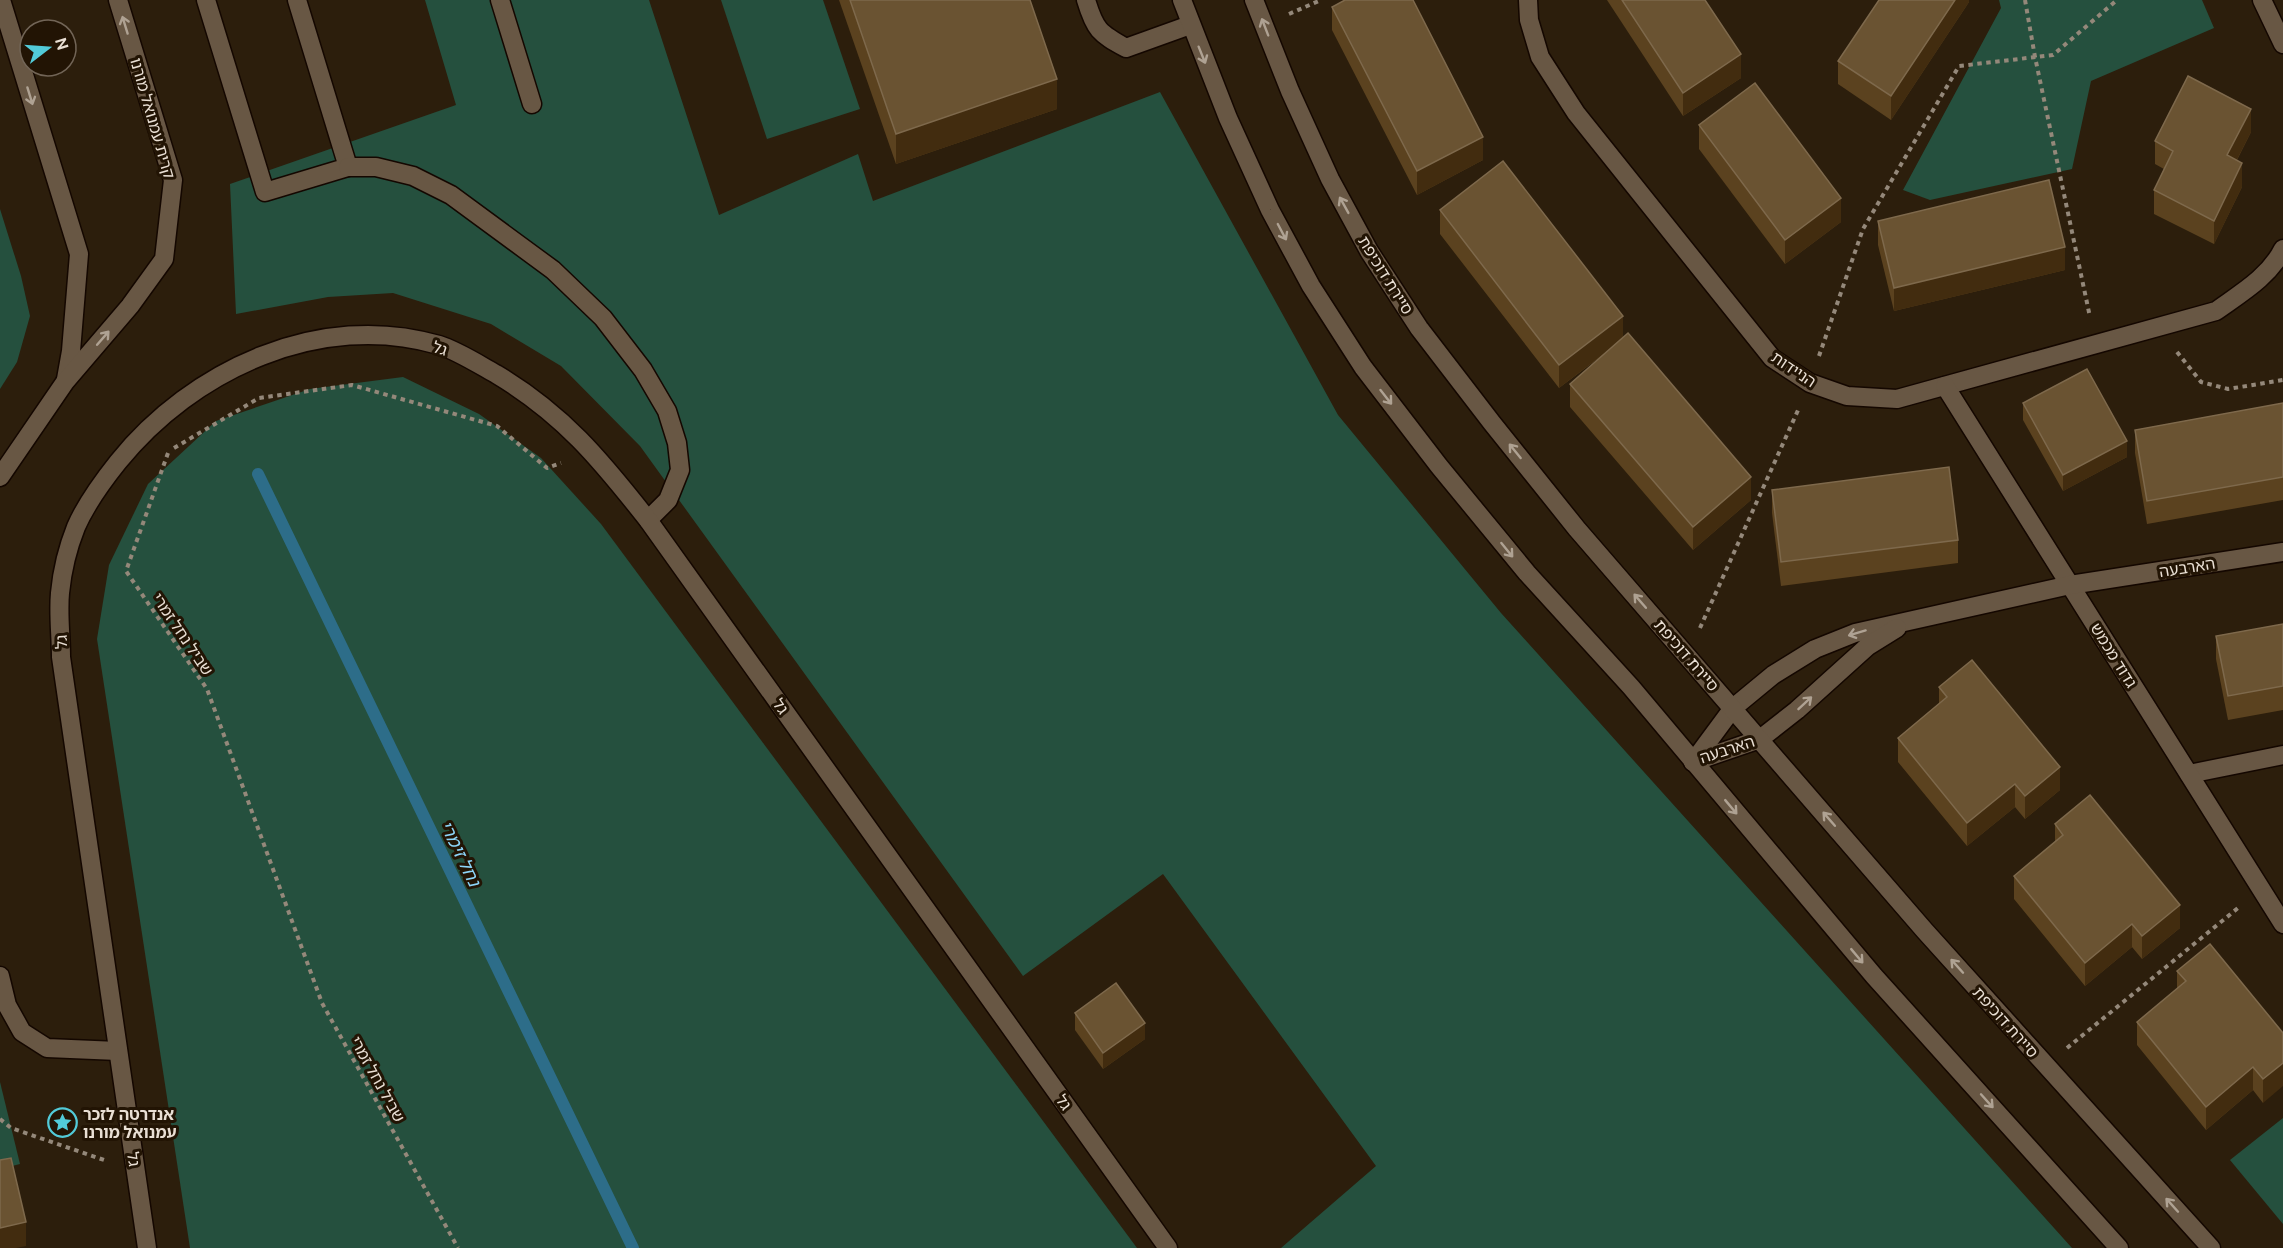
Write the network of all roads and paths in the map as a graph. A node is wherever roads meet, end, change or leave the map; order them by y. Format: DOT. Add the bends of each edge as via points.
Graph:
graph roads {
  1 [pos="1,0"];
  2 [pos="118,0"];
  3 [pos="206,0"];
  4 [pos="297,0"];
  5 [pos="500,0"];
  6 [pos="1086,0"];
  7 [pos="1182,0"];
  8 [pos="1254,0"];
  9 [pos="1528,0"];
  10 [pos="2025,0"];
  11 [pos="2117,0"];
  12 [pos="2262,0"];
  13 [pos="1190,25"];
  14 [pos="2283,44"];
  15 [pos="2035,57"];
  16 [pos="532,104"];
  17 [pos="348,167"];
  18 [pos="2283,249"];
  19 [pos="2157,327"];
  20 [pos="2096,344"];
  21 [pos="2283,380"];
  22 [pos="65,382"];
  23 [pos="1810,383"];
  24 [pos="1945,386"];
  25 [pos="586,445"];
  26 [pos="0,477"];
  27 [pos="648,520"];
  28 [pos="2283,552"];
  29 [pos="2070,585"];
  30 [pos="1914,618"];
  31 [pos="1688,656"];
  32 [pos="1733,708"];
  33 [pos="1760,739"];
  34 [pos="2283,755"];
  35 [pos="1694,762"];
  36 [pos="2189,774"];
  37 [pos="2262,889"];
  38 [pos="2283,924"];
  39 [pos="0,976"];
  40 [pos="118,1051"];
  41 [pos="2046,1065"];
  42 [pos="0,1119"];
  43 [pos="136,1171"];
  44 [pos="147,1248"];
  45 [pos="458,1248"];
  46 [pos="1168,1248"];
  47 [pos="2119,1248"];
  48 [pos="2211,1248"];
  1 -- 22 [label="street, קרית עמנואל מורנו, one-way" via="79,254"];
  22 -- 2 [label="street, קרית עמנואל מורנו, one-way" via="164,259 173,180"];
  3 -- 17 [label="street" via="265,192"];
  4 -- 17 [label="street"];
  5 -- 16 [label="street"];
  6 -- 13 [label="street" via="1103,36 1126,48"];
  7 -- 13 [label="street"];
  31 -- 8 [label="street, סיירת דוכיפת, one-way" via="1570,520 1419,328 1369,251 1330,179"];
  9 -- 23 [label="street, הניידות" via="1529,20 1540,57 1576,113 1772,358"];
  10 -- 15 [label="path"];
  11 -- 15 [label="path" via="2053,55"];
  12 -- 14 [label="street"];
  13 -- 35 [label="street, one-way" via="1270,210 1311,286 1363,367 1527,573"];
  15 -- 20 [label="path"];
  15 -- 23 [label="path" via="1959,66 1863,229"];
  17 -- 27 [label="street" via="376,167 413,176 451,195 553,270 603,318 668,411 677,443 680,470 668,500"];
  18 -- 19 [label="street, הניידות" via="2256,283 2216,311"];
  19 -- 20 [label="street, הניידות"];
  19 -- 21 [label="path" via="2201,382 2228,389"];
  20 -- 24 [label="street, הניידות"];
  22 -- 26 [label="street, קרית עמנואל מורנו"];
  23 -- 24 [label="street, הניידות" via="1847,396 1897,399"];
  23 -- 31 [label="path"];
  24 -- 29 [label="street, גדוד מכמש"];
  25 -- 27 [label="street, גל"];
  25 -- 40 [label="street, גל" via="526,392 483,366 440,346 378,334 291,345 242,363 165,411 104,479 76,527 60,604 62,657"];
  25 -- 45 [label="path, שביל נחל זמרי" via="547,468 497,426 352,385 258,398 168,452 126,571 207,689 322,1003"];
  27 -- 46 [label="street, גל"];
  28 -- 29 [label="street, הארבעה"];
  29 -- 30 [label="street, הארבעה"];
  29 -- 36 [label="street, גדוד מכמש"];
  30 -- 32 [label="street, הארבעה, one-way" via="1855,633 1815,649 1773,675"];
  33 -- 30 [label="street, הארבעה, one-way" via="1868,646"];
  31 -- 32 [label="street, סיירת דוכיפת"];
  32 -- 33 [label="street, סיירת דוכיפת"];
  32 -- 35 [label="street, הארבעה"];
  33 -- 35 [label="street, הארבעה"];
  41 -- 33 [label="street, סיירת דוכיפת, one-way"];
  34 -- 36 [label="street"];
  35 -- 47 [label="street, one-way" via="1874,976"];
  36 -- 37 [label="street, גדוד מכמש"];
  37 -- 38 [label="street, גדוד מכמש"];
  37 -- 41 [label="path"];
  39 -- 40 [label="street" via="7,1005 22,1032 47,1048"];
  40 -- 43 [label="street, גל"];
  48 -- 41 [label="street, סיירת דוכיפת, one-way"];
  42 -- 43 [label="path" via="11,1128"];
  43 -- 44 [label="street, גל"];
}
